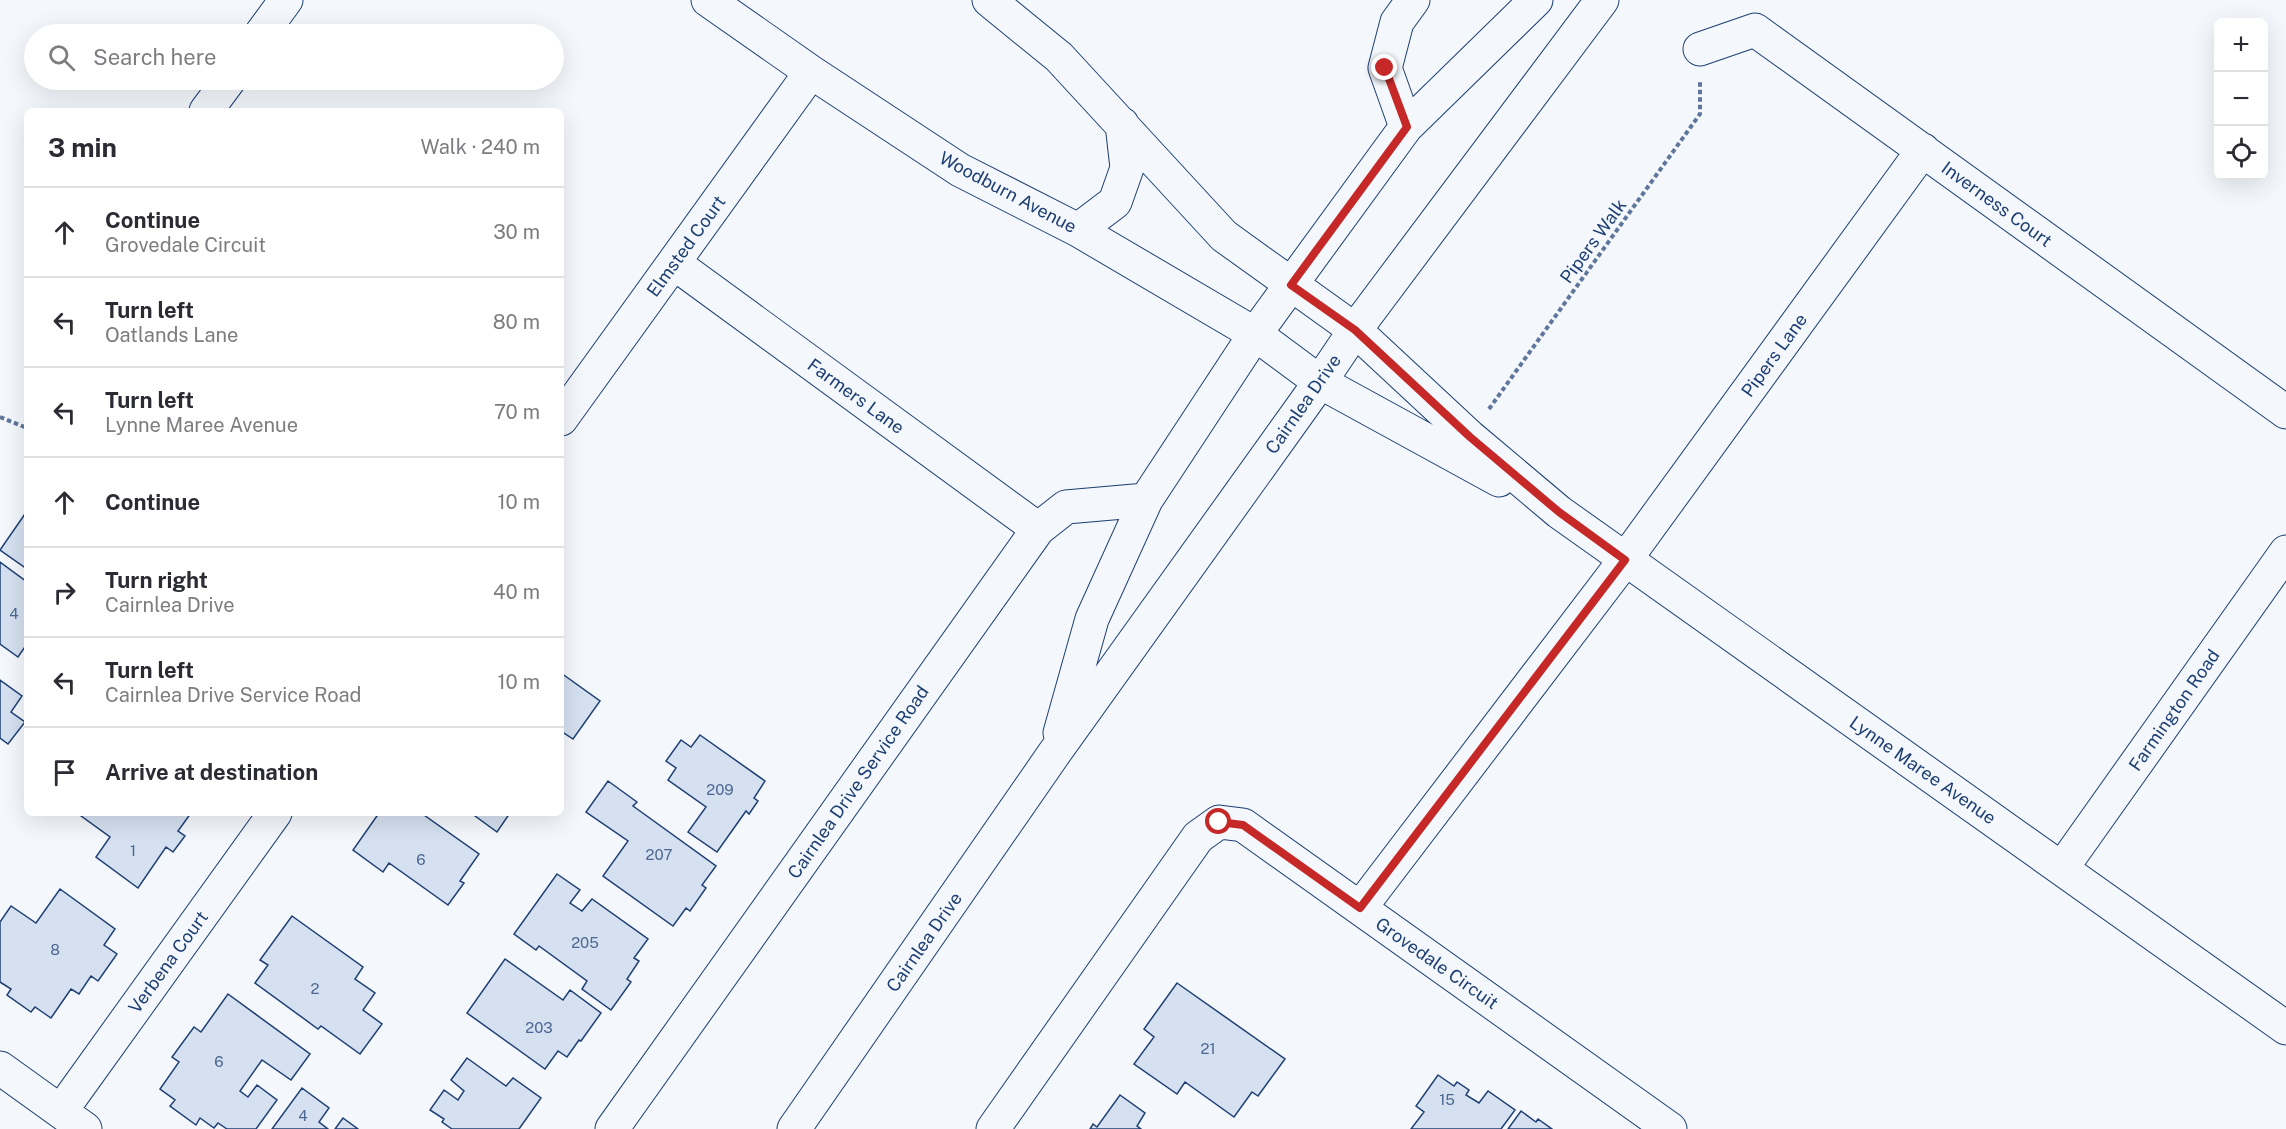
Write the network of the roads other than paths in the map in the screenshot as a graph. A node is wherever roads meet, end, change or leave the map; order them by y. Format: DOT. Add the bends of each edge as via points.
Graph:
graph roads {
  1 [pos="286,0"];
  2 [pos="708,0"];
  3 [pos="989,0"];
  4 [pos="1413,0"];
  5 [pos="1536,0"];
  6 [pos="1602,0"];
  7 [pos="268,24"];
  8 [pos="1700,49"];
  9 [pos="811,72"];
  10 [pos="222,90"];
  11 [pos="208,108"];
  12 [pos="1122,124"];
  13 [pos="1407,127"];
  14 [pos="1923,150"];
  15 [pos="1078,230"];
  16 [pos="674,263"];
  17 [pos="1291,285"];
  18 [pos="1355,330"];
  19 [pos="1255,334"];
  20 [pos="1320,382"];
  21 [pos="2286,412"];
  22 [pos="564,415"];
  23 [pos="1146,500"];
  24 [pos="1559,512"];
  25 [pos="1038,529"];
  26 [pos="2286,552"];
  27 [pos="1625,560"];
  28 [pos="1053,755"];
  29 [pos="273,816"];
  30 [pos="2062,868"];
  31 [pos="1360,908"];
  32 [pos="2286,1028"];
  33 [pos="0,1068"];
  34 [pos="73,1120"];
  35 [pos="612,1129"];
  36 [pos="794,1129"];
  37 [pos="993,1129"];
  38 [pos="1670,1129"];
  1 -- 7 [label="street"];
  2 -- 9 [label="street, Woodburn Avenue"];
  3 -- 12 [label="street" via="1059,57"];
  4 -- 13 [label="street" via="1397,22 1385,68"];
  5 -- 13 [label="street, Cairnlea Drive"];
  6 -- 18 [label="street, Cairnlea Drive"];
  8 -- 14 [label="street, Inverness Court" via="1755,30"];
  9 -- 15 [label="street, Woodburn Avenue" via="960,170"];
  9 -- 16 [label="street, Elmsted Court"];
  10 -- 11 [label="street"];
  12 -- 15 [label="street" via="1127,168 1114,202"];
  12 -- 17 [label="street" via="1224,236"];
  13 -- 17 [label="street, Cairnlea Drive"];
  14 -- 21 [label="street, Inverness Court"];
  14 -- 27 [label="street, Pipers Lane"];
  15 -- 19 [label="street, Woodburn Avenue"];
  16 -- 22 [label="street, Elmsted Court"];
  16 -- 25 [label="street, Farmers Lane"];
  17 -- 18 [label="street, Lynne Maree Avenue"];
  17 -- 19 [label="street, Cairnlea Drive"];
  18 -- 20 [label="street, Cairnlea Drive"];
  18 -- 24 [label="street, Lynne Maree Avenue" via="1470,437"];
  19 -- 20 [label="street, Woodburn Avenue"];
  19 -- 23 [label="street, Cairnlea Drive"];
  20 -- 24 [label="street, Lynne Maree Avenue"];
  20 -- 28 [label="street, Cairnlea Drive"];
  23 -- 25 [label="street, Cairnlea Drive Service Road" via="1066,507"];
  23 -- 28 [label="street, Cairnlea Drive" via="1092,619"];
  24 -- 27 [label="street, Lynne Maree Avenue"];
  25 -- 35 [label="street, Cairnlea Drive Service Road"];
  26 -- 30 [label="street, Farmington Road"];
  27 -- 30 [label="street, Lynne Maree Avenue"];
  27 -- 31 [label="street, Pipers Lane"];
  28 -- 36 [label="street, Cairnlea Drive"];
  29 -- 34 [label="street, Verbena Court"];
  30 -- 32 [label="street, Lynne Maree Avenue"];
  31 -- 37 [label="street, Grovedale Circuit" via="1243,825 1219,822 1198,837"];
  31 -- 38 [label="street, Grovedale Circuit"];
  33 -- 34 [label="street"];
}
